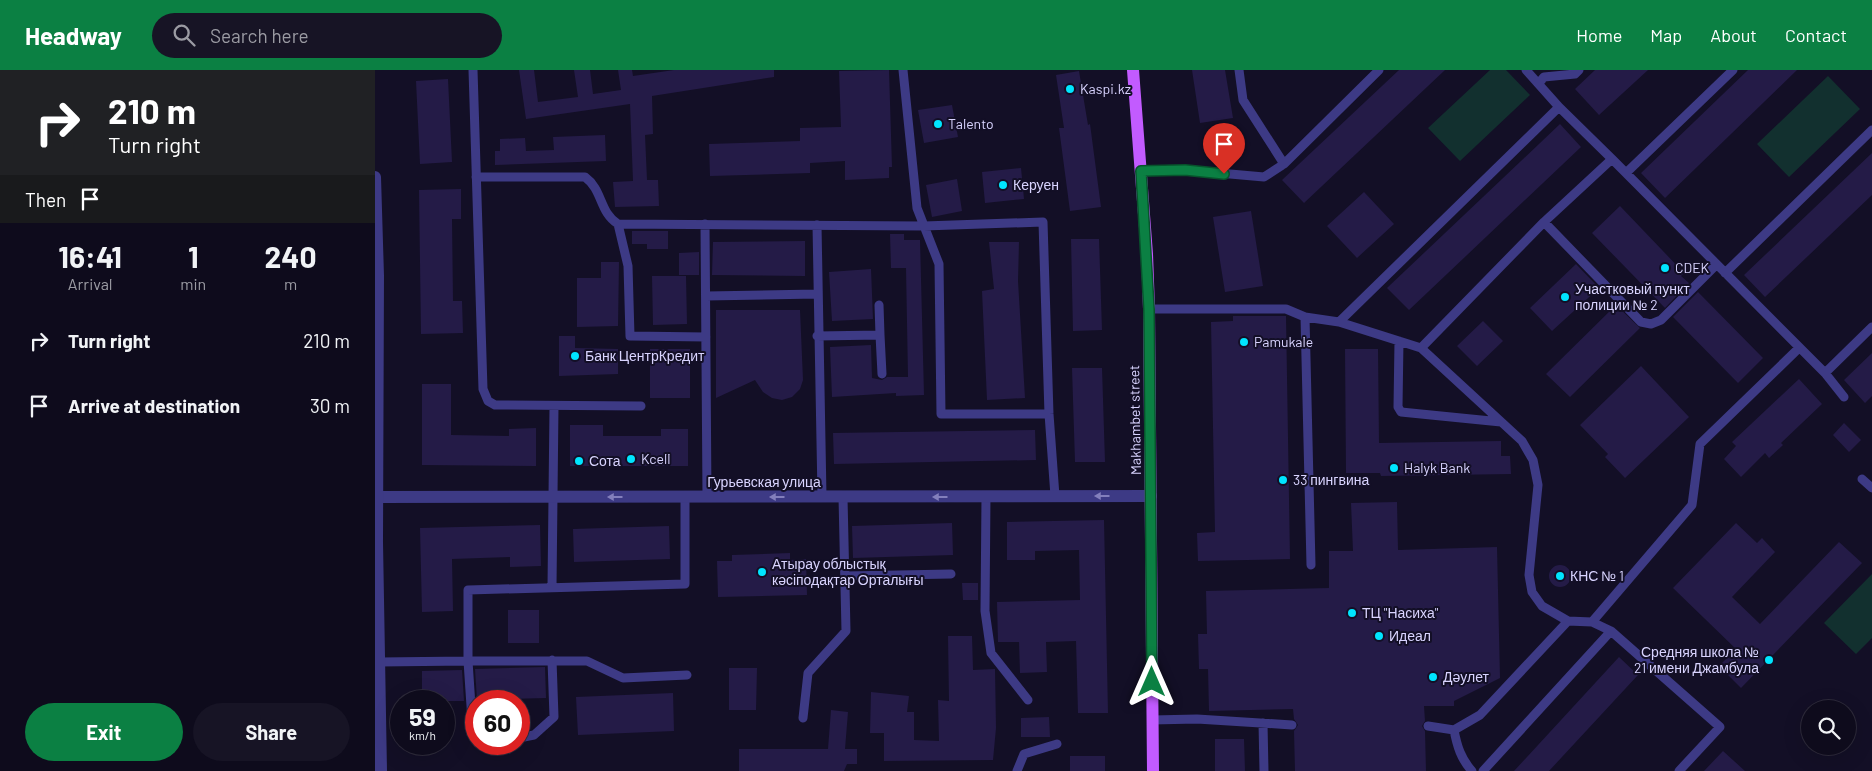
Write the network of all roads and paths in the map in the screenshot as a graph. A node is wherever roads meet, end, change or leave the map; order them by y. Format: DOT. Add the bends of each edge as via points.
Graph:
graph roads {
  1 [pos="473,70"];
  2 [pos="903,70"];
  3 [pos="1133,70"];
  4 [pos="1239,70"];
  5 [pos="1379,70"];
  6 [pos="1526,70"];
  7 [pos="1579,70"];
  8 [pos="1733,70"];
  9 [pos="1543,77"];
  10 [pos="1559,107"];
  11 [pos="1872,130"];
  12 [pos="1612,159"];
  13 [pos="1284,164"];
  14 [pos="1141,171"];
  15 [pos="1626,173"];
  16 [pos="375,177"];
  17 [pos="476,177"];
  18 [pos="376,221"];
  19 [pos="1544,222"];
  20 [pos="618,224"];
  21 [pos="705,224"];
  22 [pos="817,225"];
  23 [pos="924,226"];
  24 [pos="1717,265"];
  25 [pos="1725,273"];
  26 [pos="376,276"];
  27 [pos="817,294"];
  28 [pos="706,296"];
  29 [pos="879,304"];
  30 [pos="1149,309"];
  31 [pos="1305,317"];
  32 [pos="1339,322"];
  33 [pos="1872,326"];
  34 [pos="880,335"];
  35 [pos="817,336"];
  36 [pos="706,337"];
  37 [pos="1399,341"];
  38 [pos="1421,348"];
  39 [pos="1799,348"];
  40 [pos="1825,373"];
  41 [pos="882,374"];
  42 [pos="1844,397"];
  43 [pos="554,406"];
  44 [pos="641,406"];
  45 [pos="1049,414"];
  46 [pos="1501,422"];
  47 [pos="1862,479"];
  48 [pos="1872,488"];
  49 [pos="822,496"];
  50 [pos="986,496"];
  51 [pos="1055,496"];
  52 [pos="1151,496"];
  53 [pos="377,497"];
  54 [pos="554,497"];
  55 [pos="685,497"];
  56 [pos="707,497"];
  57 [pos="843,497"];
  58 [pos="376,553"];
  59 [pos="1311,565"];
  60 [pos="951,574"];
  61 [pos="845,576"];
  62 [pos="552,588"];
  63 [pos="1568,621"];
  64 [pos="1592,622"];
  65 [pos="1611,631"];
  66 [pos="468,660"];
  67 [pos="551,660"];
  68 [pos="377,662"];
  69 [pos="687,675"];
  70 [pos="470,690"];
  71 [pos="1028,700"];
  72 [pos="803,718"];
  73 [pos="1152,720"];
  74 [pos="1263,723"];
  75 [pos="1292,725"];
  76 [pos="1428,726"];
  77 [pos="1454,730"];
  78 [pos="530,736"];
  79 [pos="1057,744"];
  80 [pos="381,771"];
  81 [pos="1017,771"];
  82 [pos="1153,771"];
  83 [pos="1264,771"];
  84 [pos="1472,771"];
  85 [pos="1483,771"];
  86 [pos="1679,771"];
  1 -- 17 [label="lane"];
  2 -- 23 [label="lane" via="917,208"];
  3 -- 14 [label="main road, Makhambet street"];
  4 -- 13 [label="lane" via="1243,100"];
  5 -- 13 [label="lane"];
  6 -- 9 [label="lane"];
  7 -- 9 [label="lane" via="1575,74"];
  8 -- 15 [label="lane"];
  9 -- 10 [label="lane"];
  10 -- 12 [label="lane"];
  10 -- 32 [label="lane"];
  11 -- 25 [label="lane"];
  12 -- 15 [label="lane"];
  12 -- 19 [label="lane"];
  13 -- 14 [label="lane" via="1263,177 1185,170"];
  14 -- 30 [label="main road, Makhambet street"];
  15 -- 24 [label="lane"];
  16 -- 18 [label="street"];
  17 -- 20 [label="lane" via="585,177 594,184 608,217"];
  17 -- 43 [label="lane" via="483,389 488,401 495,405"];
  18 -- 26 [label="street"];
  19 -- 24 [label="lane" via="1641,322 1651,324 1661,320"];
  19 -- 38 [label="lane"];
  20 -- 21 [label="lane"];
  20 -- 36 [label="lane" via="628,266 629,336"];
  21 -- 22 [label="lane"];
  21 -- 28 [label="lane"];
  22 -- 23 [label="lane"];
  22 -- 27 [label="lane"];
  23 -- 45 [label="lane" via="939,264 941,414"];
  23 -- 45 [label="lane" via="1043,222"];
  24 -- 25 [label="lane"];
  25 -- 39 [label="lane"];
  26 -- 53 [label="street"];
  27 -- 28 [label="lane"];
  27 -- 35 [label="lane"];
  28 -- 36 [label="lane"];
  29 -- 34 [label="lane"];
  30 -- 31 [label="lane" via="1286,309"];
  30 -- 52 [label="main road, Makhambet street"];
  31 -- 32 [label="lane"];
  31 -- 59 [label="lane"];
  32 -- 37 [label="lane"];
  33 -- 40 [label="lane"];
  34 -- 35 [label="lane"];
  34 -- 41 [label="lane"];
  35 -- 49 [label="lane"];
  36 -- 56 [label="lane"];
  37 -- 38 [label="lane"];
  37 -- 46 [label="lane" via="1398,407 1401,412"];
  38 -- 46 [label="lane"];
  39 -- 40 [label="lane"];
  39 -- 64 [label="lane" via="1700,444 1691,505"];
  40 -- 42 [label="lane"];
  43 -- 44 [label="lane"];
  43 -- 54 [label="lane"];
  45 -- 51 [label="lane"];
  46 -- 63 [label="lane" via="1522,441 1533,460 1538,485 1529,575 1532,592 1541,606"];
  47 -- 48 [label="lane"];
  49 -- 56 [label="street, Гурьевская улица, one-way"];
  49 -- 57 [label="street, Гурьевская улица"];
  50 -- 51 [label="street, Гурьевская улица"];
  50 -- 57 [label="street, Гурьевская улица, one-way"];
  50 -- 71 [label="lane" via="985,612 991,653"];
  52 -- 51 [label="street, Гурьевская улица, one-way"];
  52 -- 73 [label="main road, Makhambet street"];
  53 -- 54 [label="street, Гурьевская улица"];
  53 -- 58 [label="street"];
  55 -- 54 [label="street, Гурьевская улица, one-way"];
  54 -- 62 [label="lane"];
  55 -- 56 [label="street, Гурьевская улица"];
  55 -- 62 [label="lane" via="685,584"];
  57 -- 61 [label="lane"];
  58 -- 68 [label="street"];
  60 -- 61 [label="lane"];
  61 -- 72 [label="lane" via="846,631 808,672"];
  62 -- 66 [label="lane" via="468,590"];
  63 -- 64 [label="lane"];
  63 -- 77 [label="lane" via="1480,715"];
  64 -- 65 [label="lane"];
  65 -- 85 [label="lane"];
  65 -- 86 [label="lane" via="1720,727"];
  66 -- 67 [label="lane"];
  66 -- 68 [label="lane"];
  66 -- 70 [label="lane"];
  67 -- 69 [label="lane" via="587,662 623,678"];
  67 -- 78 [label="lane" via="554,717"];
  68 -- 80 [label="street"];
  73 -- 74 [label="lane"];
  73 -- 82 [label="main road, Makhambet street"];
  74 -- 75 [label="lane"];
  74 -- 83 [label="lane"];
  76 -- 77 [label="lane"];
  77 -- 84 [label="lane" via="1464,762"];
  79 -- 81 [label="lane" via="1023,754"];
}
